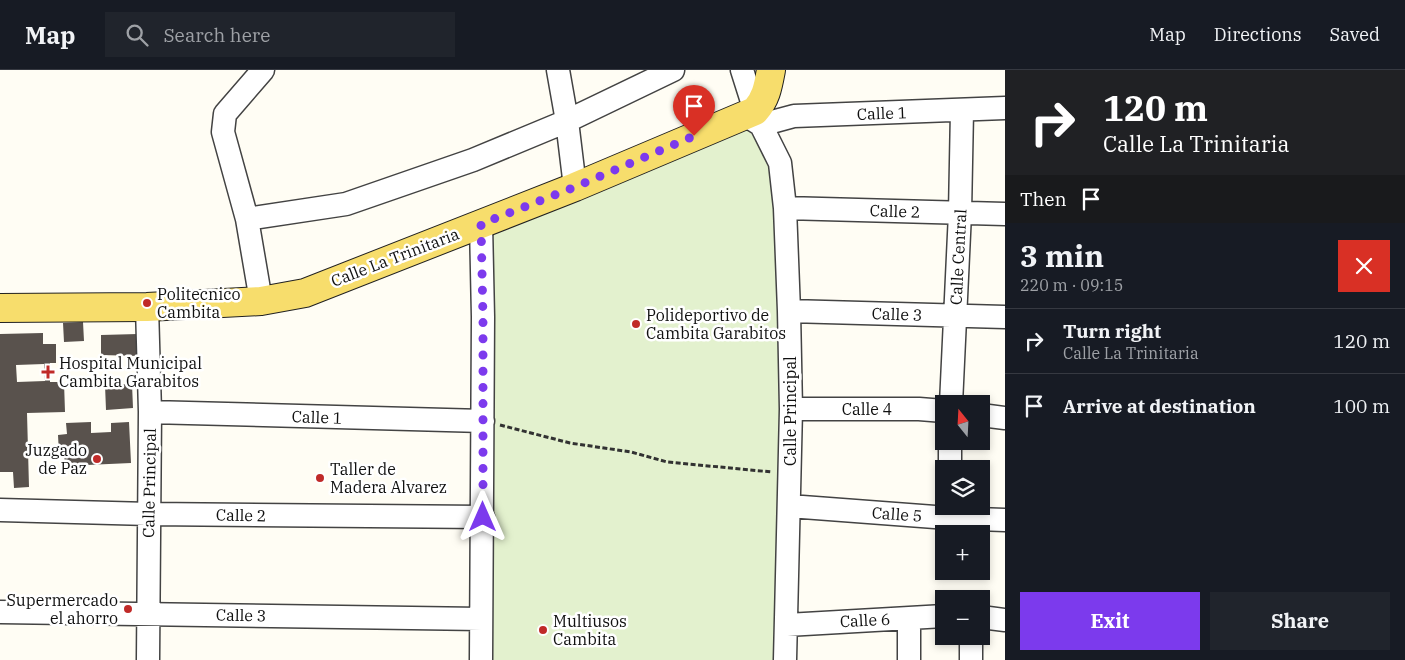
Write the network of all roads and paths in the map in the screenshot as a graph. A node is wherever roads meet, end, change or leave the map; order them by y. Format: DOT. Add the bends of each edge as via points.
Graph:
graph roads {
  1 [pos="263,70"];
  2 [pos="558,70"];
  3 [pos="673,70"];
  4 [pos="742,70"];
  5 [pos="771,70"];
  6 [pos="1005,108"];
  7 [pos="962,111"];
  8 [pos="753,117"];
  9 [pos="567,121"];
  10 [pos="575,187"];
  11 [pos="785,208"];
  12 [pos="960,213"];
  13 [pos="1005,214"];
  14 [pos="247,219"];
  15 [pos="481,224"];
  16 [pos="261,301"];
  17 [pos="147,306"];
  18 [pos="0,308"];
  19 [pos="789,311"];
  20 [pos="955,316"];
  21 [pos="1005,317"];
  22 [pos="951,395"];
  23 [pos="791,409"];
  24 [pos="935,410"];
  25 [pos="150,412"];
  26 [pos="990,416"];
  27 [pos="1005,418"];
  28 [pos="483,421"];
  29 [pos="790,474"];
  30 [pos="789,506"];
  31 [pos="0,510"];
  32 [pos="935,511"];
  33 [pos="149,514"];
  34 [pos="970,515"];
  35 [pos="483,517"];
  36 [pos="1005,520"];
  37 [pos="0,612"];
  38 [pos="148,614"];
  39 [pos="935,617"];
  40 [pos="909,618"];
  41 [pos="990,618"];
  42 [pos="481,619"];
  43 [pos="1005,620"];
  44 [pos="787,625"];
  45 [pos="971,645"];
  46 [pos="148,660"];
  47 [pos="481,660"];
  48 [pos="785,660"];
  49 [pos="910,660"];
  50 [pos="971,660"];
  1 -- 14 [label="street" via="225,114 223,132"];
  2 -- 9 [label="street"];
  3 -- 9 [label="street"];
  4 -- 8 [label="street, Calle Principal"];
  5 -- 8 [label="main road" via="767,91"];
  6 -- 7 [label="street, Calle 1"];
  7 -- 8 [label="street, Calle 1"];
  7 -- 12 [label="street, Calle Central"];
  8 -- 10 [label="main road, Calle La Trinitaria"];
  8 -- 11 [label="street, Calle Principal" via="780,163"];
  9 -- 10 [label="street"];
  9 -- 14 [label="street" via="473,160 346,204"];
  10 -- 15 [label="main road, Calle La Trinitaria"];
  11 -- 12 [label="street, Calle 2"];
  11 -- 19 [label="street, Calle Principal"];
  12 -- 13 [label="street, Calle 2"];
  12 -- 20 [label="street, Calle Central"];
  14 -- 16 [label="street"];
  15 -- 16 [label="main road, Calle La Trinitaria" via="305,293"];
  15 -- 28 [label="street"];
  16 -- 17 [label="main road, Calle La Trinitaria"];
  17 -- 18 [label="main road, Calle La Trinitaria"];
  17 -- 25 [label="street, Calle Principal"];
  19 -- 20 [label="street, Calle 3"];
  19 -- 23 [label="street, Calle Principal"];
  20 -- 21 [label="street, Calle 3"];
  20 -- 22 [label="street, Calle Central"];
  23 -- 24 [label="street, Calle 4"];
  23 -- 29 [label="street, Calle Principal"];
  25 -- 28 [label="street, Calle 1"];
  25 -- 33 [label="street, Calle Principal"];
  26 -- 27 [label="street"];
  28 -- 29 [label="path" via="570,443 631,452 667,462"];
  28 -- 35 [label="street"];
  29 -- 30 [label="street, Calle Principal"];
  30 -- 32 [label="street, Calle 5"];
  30 -- 44 [label="street, Calle Principal"];
  31 -- 33 [label="street, Calle 2"];
  33 -- 35 [label="street, Calle 2"];
  33 -- 38 [label="street, Calle Principal"];
  34 -- 36 [label="street, Calle 5"];
  35 -- 42 [label="street"];
  37 -- 38 [label="street, Calle 3"];
  38 -- 42 [label="street, Calle 3"];
  38 -- 46 [label="street, Calle Principal"];
  39 -- 40 [label="street, Calle 6"];
  40 -- 44 [label="street, Calle 6"];
  40 -- 49 [label="street"];
  41 -- 43 [label="street"];
  42 -- 47 [label="street"];
  44 -- 48 [label="street, Calle Principal"];
  45 -- 50 [label="street"];
}
